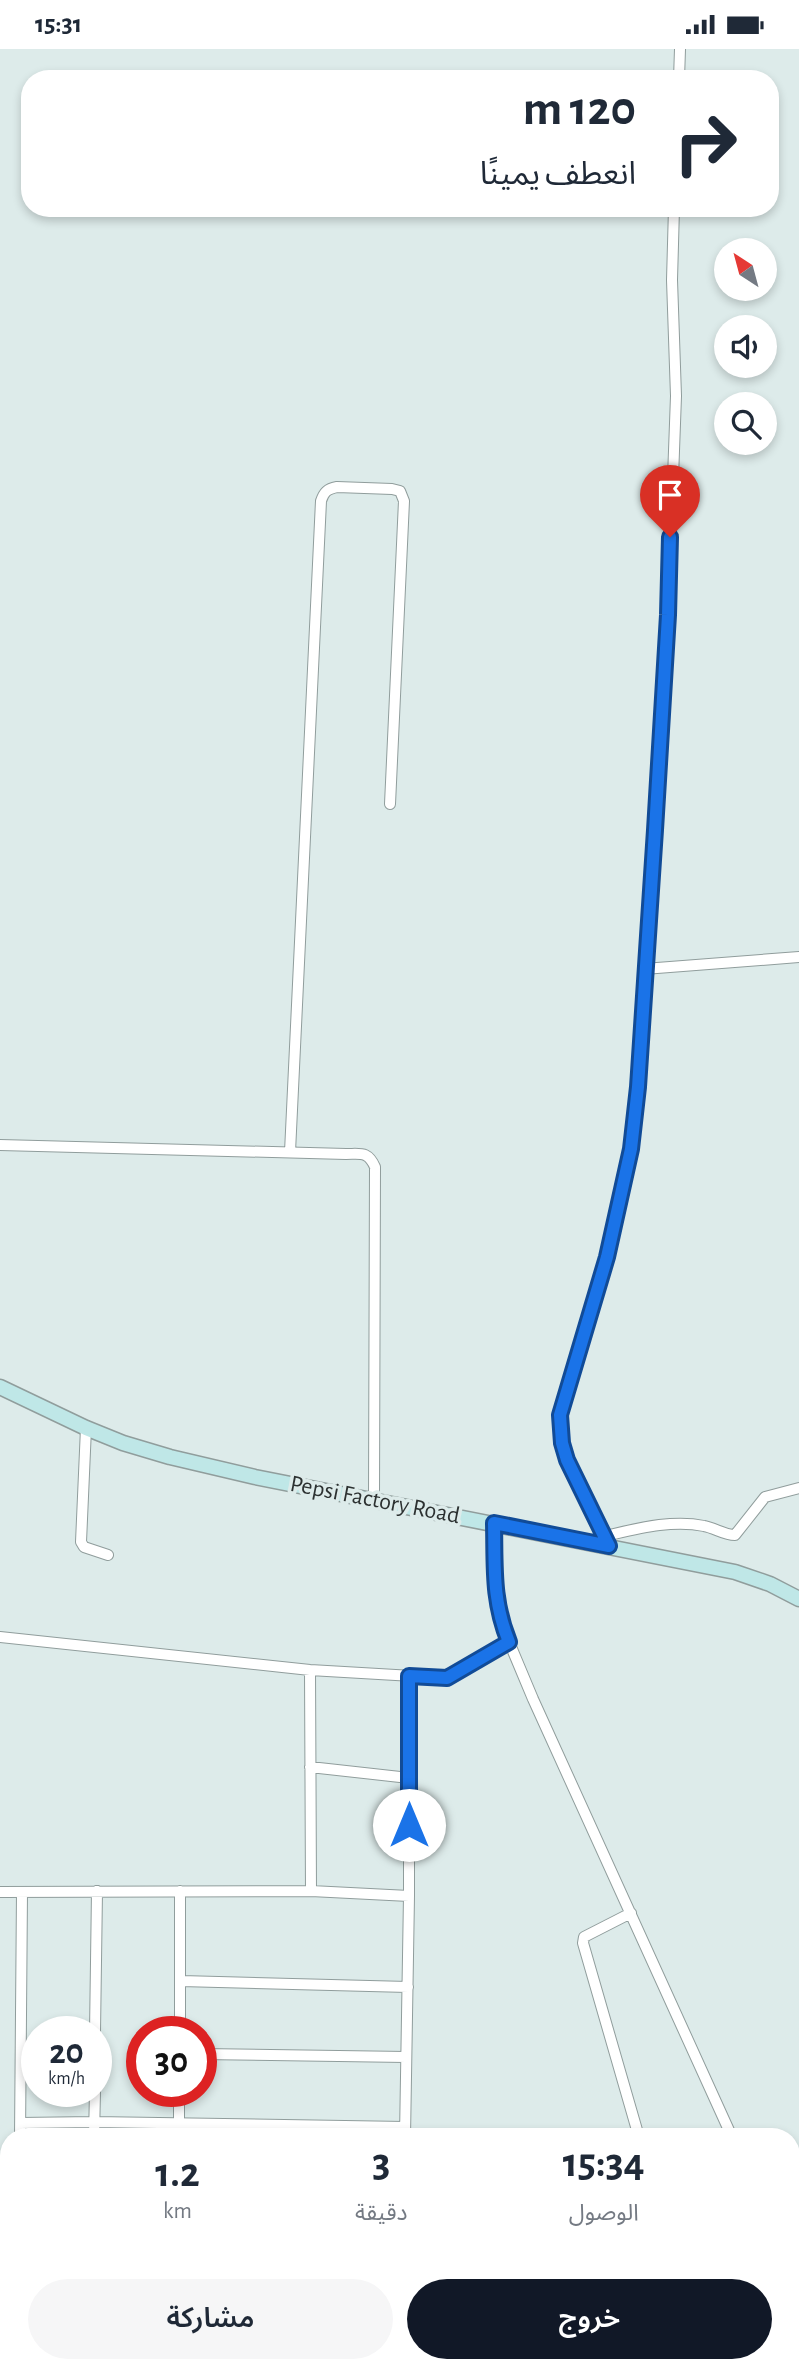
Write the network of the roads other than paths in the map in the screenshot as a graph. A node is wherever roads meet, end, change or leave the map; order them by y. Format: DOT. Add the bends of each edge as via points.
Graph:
graph roads {
  1 [pos="680,49"];
  2 [pos="679,70"];
  3 [pos="674,217"];
  4 [pos="390,804"];
  5 [pos="799,957"];
  6 [pos="644,969"];
  7 [pos="0,1145"];
  8 [pos="290,1152"];
  9 [pos="0,1387"];
  10 [pos="86,1428"];
  11 [pos="799,1488"];
  12 [pos="374,1499"];
  13 [pos="494,1523"];
  14 [pos="607,1541"];
  15 [pos="108,1555"];
  16 [pos="799,1598"];
  17 [pos="0,1637"];
  18 [pos="509,1642"];
  19 [pos="310,1669"];
  20 [pos="409,1676"];
  21 [pos="310,1767"];
  22 [pos="409,1778"];
  23 [pos="97,1891"];
  24 [pos="180,1891"];
  25 [pos="0,1892"];
  26 [pos="22,1892"];
  27 [pos="312,1892"];
  28 [pos="410,1896"];
  29 [pos="631,1913"];
  30 [pos="181,1980"];
  31 [pos="408,1987"];
  32 [pos="95,2016"];
  33 [pos="180,2016"];
  34 [pos="217,2053"];
  35 [pos="406,2057"];
  36 [pos="94,2107"];
  37 [pos="179,2107"];
  38 [pos="94,2122"];
  39 [pos="20,2123"];
  40 [pos="179,2123"];
  41 [pos="20,2128"];
  42 [pos="94,2128"];
  43 [pos="179,2128"];
  44 [pos="305,2128"];
  45 [pos="405,2128"];
  46 [pos="636,2128"];
  47 [pos="728,2128"];
  1 -- 2 [label="street"];
  3 -- 6 [label="street" via="676,396 668,615"];
  4 -- 8 [label="street" via="404,501 400,491 392,489 337,487 324,493 321,501"];
  5 -- 6 [label="street"];
  6 -- 14 [label="street" via="629,1164 604,1269 560,1415 567,1460"];
  7 -- 8 [label="street"];
  8 -- 12 [label="street" via="366,1155 375,1167"];
  9 -- 10 [label="main road, Pepsi Factory Road"];
  10 -- 12 [label="main road, Pepsi Factory Road" via="183,1460"];
  10 -- 15 [label="street" via="81,1542 83,1547"];
  11 -- 14 [label="street" via="765,1497 736,1535 687,1524 650,1527"];
  12 -- 13 [label="main road, Pepsi Factory Road"];
  13 -- 14 [label="main road, Pepsi Factory Road"];
  13 -- 18 [label="street" via="499,1618"];
  14 -- 16 [label="main road, Pepsi Factory Road" via="746,1576"];
  17 -- 19 [label="street"];
  18 -- 20 [label="street" via="447,1678"];
  18 -- 29 [label="street"];
  19 -- 20 [label="street"];
  19 -- 21 [label="street"];
  20 -- 22 [label="street"];
  21 -- 22 [label="street"];
  21 -- 27 [label="street"];
  22 -- 28 [label="street"];
  23 -- 24 [label="street"];
  23 -- 26 [label="street"];
  23 -- 32 [label="street"];
  24 -- 27 [label="street"];
  24 -- 30 [label="street"];
  25 -- 26 [label="street"];
  26 -- 39 [label="street"];
  27 -- 28 [label="street"];
  28 -- 31 [label="street"];
  29 -- 46 [label="street" via="584,1937 583,1943"];
  29 -- 47 [label="street"];
  30 -- 31 [label="street"];
  30 -- 33 [label="street"];
  31 -- 35 [label="street"];
  34 -- 35 [label="street"];
  35 -- 45 [label="street"];
  36 -- 38 [label="street"];
  37 -- 40 [label="street"];
  38 -- 39 [label="street"];
  38 -- 40 [label="street"];
  38 -- 42 [label="street"];
  39 -- 41 [label="street"];
  40 -- 43 [label="street"];
  40 -- 44 [label="street"];
}
